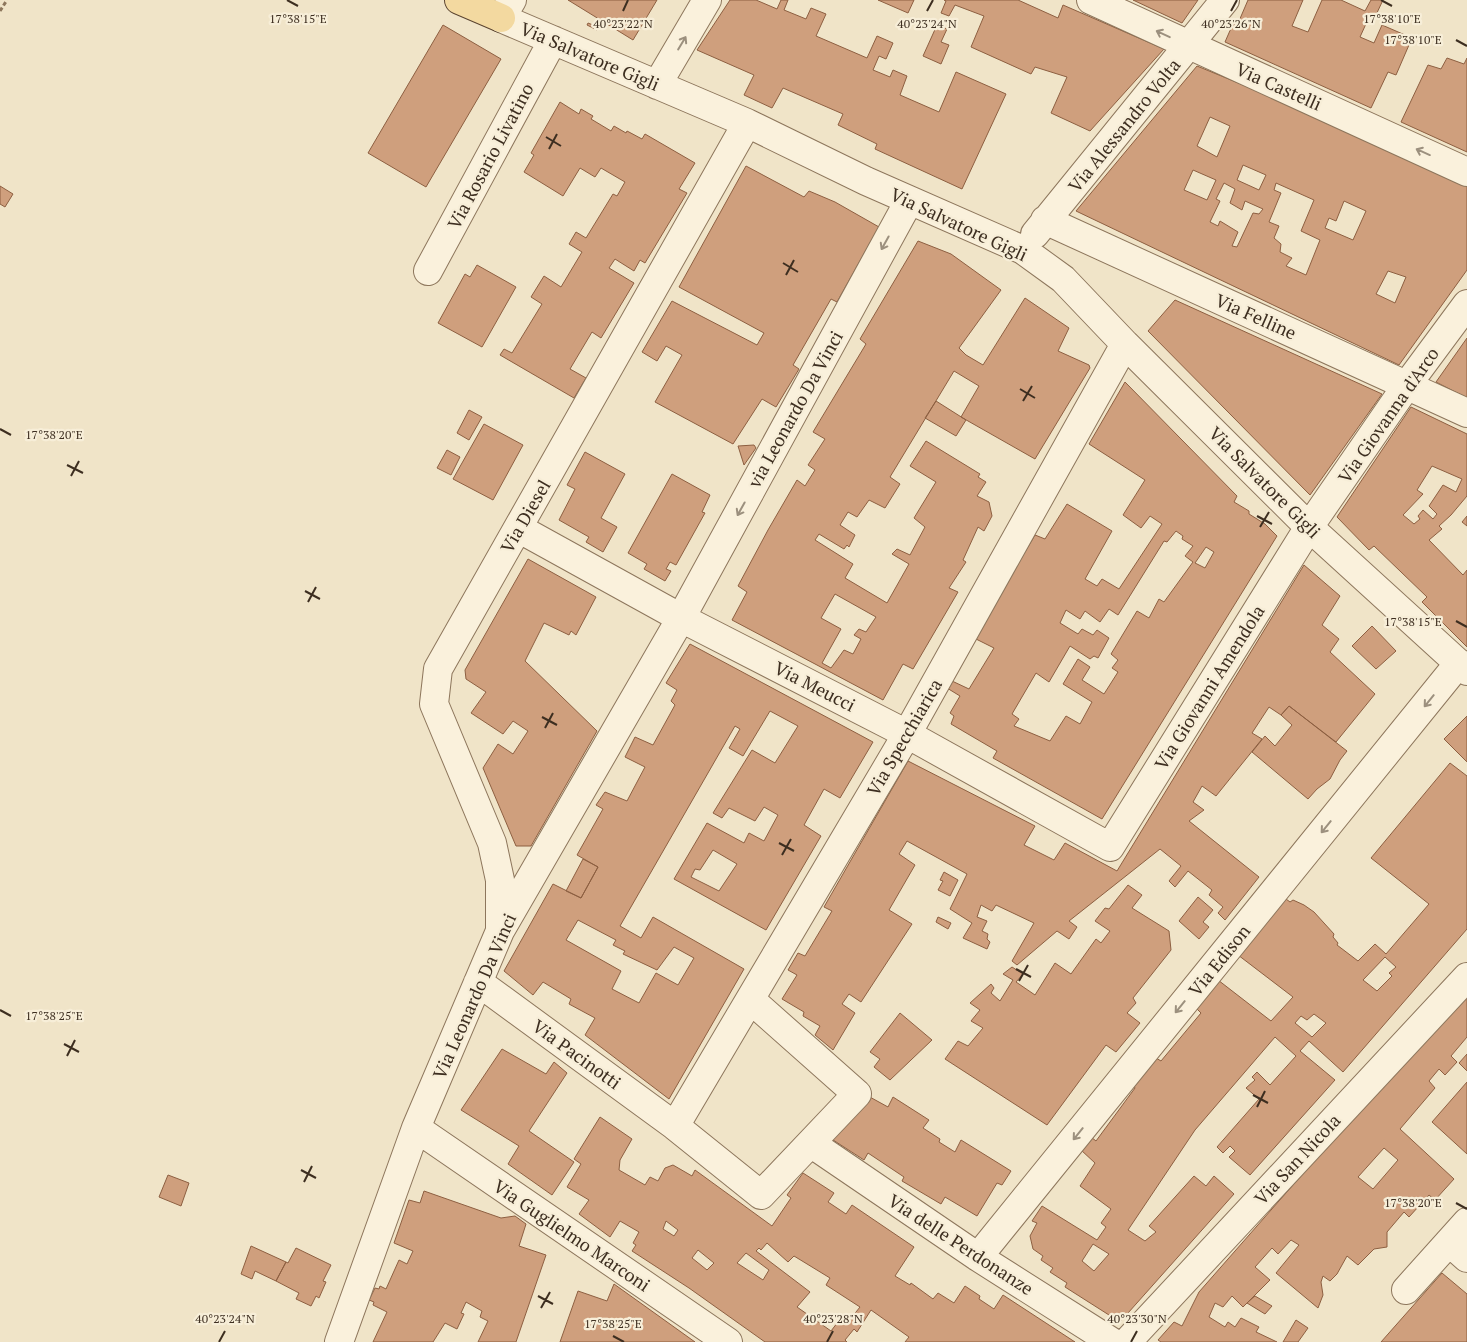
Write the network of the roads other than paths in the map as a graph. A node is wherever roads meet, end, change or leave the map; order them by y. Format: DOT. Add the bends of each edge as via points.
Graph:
graph roads {
  1 [pos="459,0"];
  2 [pos="708,0"];
  3 [pos="1091,0"];
  4 [pos="1225,0"];
  5 [pos="507,9"];
  6 [pos="553,40"];
  7 [pos="1189,46"];
  8 [pos="657,84"];
  9 [pos="747,123"];
  10 [pos="1467,172"];
  11 [pos="909,201"];
  12 [pos="1045,220"];
  13 [pos="1023,250"];
  14 [pos="428,271"];
  15 [pos="1467,304"];
  16 [pos="1126,344"];
  17 [pos="1407,385"];
  18 [pos="1467,413"];
  19 [pos="1309,527"];
  20 [pos="518,528"];
  21 [pos="681,618"];
  22 [pos="1463,667"];
  23 [pos="907,734"];
  24 [pos="1110,847"];
  25 [pos="500,931"];
  26 [pos="1467,977"];
  27 [pos="478,982"];
  28 [pos="751,1000"];
  29 [pos="676,1126"];
  30 [pos="416,1128"];
  31 [pos="812,1144"];
  32 [pos="1467,1222"];
  33 [pos="1458,1250"];
  34 [pos="978,1256"];
  35 [pos="1406,1290"];
  36 [pos="339,1342"];
  37 [pos="728,1342"];
  38 [pos="1112,1342"];
  39 [pos="1127,1342"];
  1 -- 5 [label="main road"];
  8 -- 2 [label="street, one-way"];
  7 -- 3 [label="street, Via Castelli, one-way"];
  4 -- 7 [label="street, Via Alessandro Volta"];
  5 -- 6 [label="street, Via Salvatore Gigli"];
  6 -- 8 [label="street, Via Salvatore Gigli"];
  6 -- 14 [label="street, Via Rosario Livatino"];
  10 -- 7 [label="street, Via Castelli, one-way"];
  7 -- 12 [label="street, Via Alessandro Volta"];
  8 -- 9 [label="street, Via Salvatore Gigli"];
  9 -- 11 [label="street, Via Salvatore Gigli"];
  9 -- 20 [label="street, Via Diesel"];
  11 -- 13 [label="street, Via Salvatore Gigli"];
  11 -- 21 [label="street, via Leonardo Da Vinci, one-way"];
  12 -- 13 [label="street, Via Alessandro Volta"];
  12 -- 17 [label="street, Via Felline"];
  13 -- 16 [label="street, Via Salvatore Gigli" via="1063,279"];
  15 -- 17 [label="street, Via Giovanna d'Arco"];
  16 -- 19 [label="street, Via Salvatore Gigli"];
  16 -- 23 [label="street, Via Specchiarica"];
  17 -- 18 [label="street, Via Felline"];
  17 -- 19 [label="street, Via Giovanna d'Arco"];
  19 -- 22 [label="street, Via Salvatore Gigli"];
  19 -- 24 [label="street, Via Giovanni Amendola"];
  20 -- 21 [label="street, Via Meucci"];
  20 -- 25 [label="street, Via Diesel" via="438,669 434,704 492,843 500,880"];
  21 -- 23 [label="street, Via Meucci"];
  21 -- 25 [label="street, Via Leonardo Da Vinci"];
  22 -- 34 [label="street, Via Edison, one-way"];
  23 -- 24 [label="street, Via Meucci"];
  23 -- 28 [label="street, Via Specchiarica"];
  25 -- 27 [label="street, Via Leonardo Da Vinci"];
  26 -- 39 [label="street, Via San Nicola"];
  27 -- 29 [label="street, Via Pacinotti"];
  27 -- 30 [label="street, Via Leonardo Da Vinci"];
  28 -- 29 [label="street, Via Specchiarica"];
  28 -- 31 [label="street" via="857,1094"];
  29 -- 31 [label="street, Via Pacinotti" via="761,1195"];
  30 -- 36 [label="street, Via Leonardo Da Vinci"];
  30 -- 37 [label="street, Via Guglielmo Marconi"];
  31 -- 34 [label="street, Via delle Perdonanze"];
  32 -- 33 [label="street"];
  33 -- 35 [label="street"];
  34 -- 38 [label="street, Via delle Perdonanze"];
}
